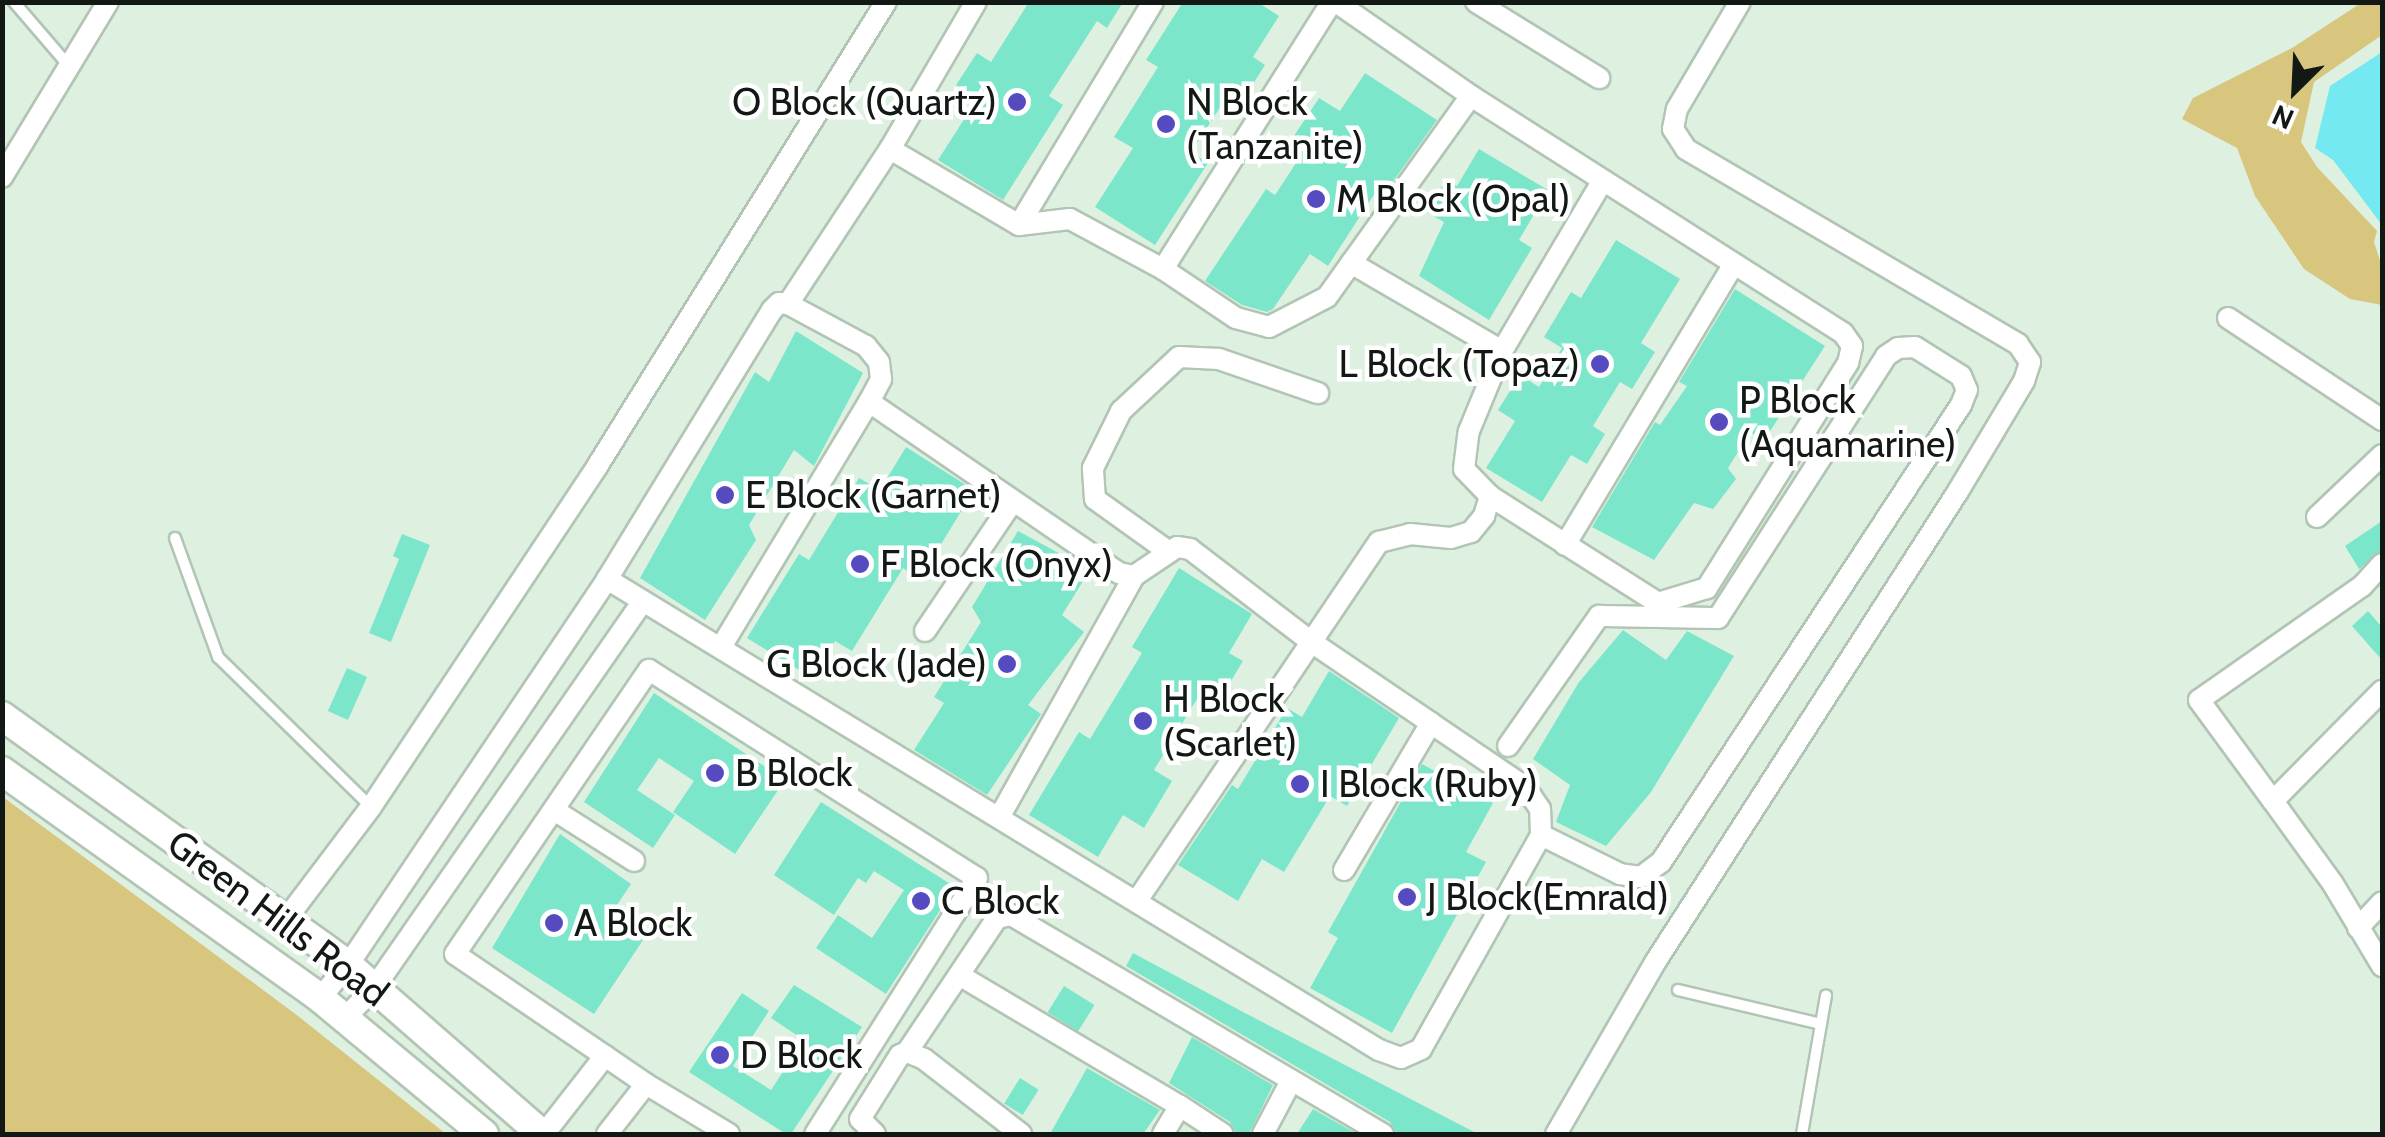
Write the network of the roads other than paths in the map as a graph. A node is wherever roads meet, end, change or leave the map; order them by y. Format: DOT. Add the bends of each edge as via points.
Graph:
graph roads {
  1 [pos="14,2"];
  2 [pos="108,2"];
  3 [pos="886,2"];
  4 [pos="976,2"];
  5 [pos="1153,2"];
  6 [pos="1334,2"];
  7 [pos="1476,2"];
  8 [pos="1740,2"];
  9 [pos="70,66"];
  10 [pos="1599,78"];
  11 [pos="1470,96"];
  12 [pos="890,149"];
  13 [pos="2,177"];
  14 [pos="1602,182"];
  15 [pos="1019,225"];
  16 [pos="1351,262"];
  17 [pos="1734,264"];
  18 [pos="1162,269"];
  19 [pos="788,304"];
  20 [pos="2228,318"];
  21 [pos="1502,352"];
  22 [pos="1318,393"];
  23 [pos="870,402"];
  24 [pos="2382,420"];
  25 [pos="2382,456"];
  26 [pos="1490,496"];
  27 [pos="1013,501"];
  28 [pos="2317,517"];
  29 [pos="175,538"];
  30 [pos="1565,546"];
  31 [pos="1169,552"];
  32 [pos="2382,564"];
  33 [pos="1134,576"];
  34 [pos="607,579"];
  35 [pos="643,602"];
  36 [pos="925,631"];
  37 [pos="1310,641"];
  38 [pos="721,647"];
  39 [pos="2382,691"];
  40 [pos="2,716"];
  41 [pos="1431,722"];
  42 [pos="1508,746"];
  43 [pos="486,757"];
  44 [pos="2,771"];
  45 [pos="517,777"];
  46 [pos="2272,800"];
  47 [pos="371,808"];
  48 [pos="554,810"];
  49 [pos="1000,816"];
  50 [pos="1540,836"];
  51 [pos="634,861"];
  52 [pos="1344,870"];
  53 [pos="1138,899"];
  54 [pos="2382,902"];
  55 [pos="284,922"];
  56 [pos="2358,928"];
  57 [pos="348,966"];
  58 [pos="2382,966"];
  59 [pos="959,974"];
  60 [pos="374,988"];
  61 [pos="1678,990"];
  62 [pos="1826,995"];
  63 [pos="320,998"];
  64 [pos="345,1018"];
  65 [pos="1821,1024"];
  66 [pos="907,1052"];
  67 [pos="606,1056"];
  68 [pos="1290,1083"];
  69 [pos="646,1084"];
  70 [pos="1180,1106"];
  71 [pos="484,1134"];
  72 [pos="543,1134"];
  73 [pos="608,1134"];
  74 [pos="729,1134"];
  75 [pos="814,1134"];
  76 [pos="875,1134"];
  77 [pos="1021,1134"];
  78 [pos="1162,1134"];
  79 [pos="1223,1134"];
  80 [pos="1264,1134"];
  81 [pos="1384,1134"];
  82 [pos="1556,1134"];
  83 [pos="1802,1134"];
  1 -- 9 [label="lane"];
  2 -- 9 [label="street"];
  3 -- 47 [label="street" via="598,466"];
  4 -- 12 [label="street"];
  5 -- 15 [label="street"];
  6 -- 11 [label="street"];
  6 -- 18 [label="street"];
  7 -- 10 [label="street"];
  8 -- 82 [label="street" via="1677,110 1672,129 1686,149 2018,344 2030,362 1957,493 1656,961"];
  9 -- 13 [label="street"];
  11 -- 14 [label="street"];
  11 -- 16 [label="street"];
  12 -- 15 [label="street"];
  12 -- 19 [label="street"];
  14 -- 17 [label="street"];
  14 -- 21 [label="street"];
  15 -- 18 [label="street" via="1070,219"];
  16 -- 18 [label="street" via="1326,297 1268,327 1236,318"];
  16 -- 21 [label="street"];
  17 -- 30 [label="street"];
  17 -- 30 [label="street" via="1842,334 1852,346 1848,362 1706,588 1658,603"];
  19 -- 23 [label="street" via="866,346 879,362 881,380"];
  19 -- 34 [label="street" via="772,310"];
  20 -- 24 [label="street"];
  21 -- 26 [label="street" via="1469,431 1464,469"];
  22 -- 31 [label="street" via="1219,358 1179,358 1121,412 1093,468 1095,500"];
  23 -- 27 [label="street"];
  23 -- 38 [label="street"];
  25 -- 28 [label="street"];
  26 -- 30 [label="street"];
  26 -- 37 [label="street" via="1471,532 1378,542"];
  27 -- 33 [label="street" via="1119,573"];
  27 -- 36 [label="street"];
  29 -- 47 [label="lane" via="218,658"];
  31 -- 33 [label="street"];
  31 -- 37 [label="street" via="1190,549"];
  32 -- 46 [label="street" via="2362,586 2198,700"];
  33 -- 49 [label="street"];
  34 -- 35 [label="street"];
  34 -- 43 [label="street"];
  35 -- 38 [label="street"];
  35 -- 45 [label="street"];
  37 -- 41 [label="street"];
  37 -- 53 [label="street"];
  38 -- 49 [label="street"];
  39 -- 46 [label="street"];
  40 -- 55 [label="street, Green Hills Road"];
  41 -- 50 [label="street" via="1525,787 1540,809"];
  41 -- 52 [label="street"];
  42 -- 50 [label="street" via="1600,616 1718,618 1886,356 1915,347 1961,376 1967,390 1961,405 1661,862 1641,877 1620,874"];
  43 -- 45 [label="street"];
  43 -- 57 [label="street"];
  44 -- 63 [label="street, Green Hills Road"];
  45 -- 60 [label="street"];
  46 -- 56 [label="street"];
  47 -- 55 [label="street"];
  48 -- 51 [label="street"];
  48 -- 67 [label="street" via="455,954"];
  48 -- 75 [label="street" via="649,670 977,878"];
  49 -- 53 [label="street"];
  50 -- 53 [label="street" via="1421,1049 1401,1058"];
  54 -- 56 [label="street"];
  55 -- 57 [label="street, Green Hills Road"];
  56 -- 58 [label="street"];
  57 -- 60 [label="street, Green Hills Road"];
  57 -- 63 [label="street"];
  59 -- 66 [label="street"];
  59 -- 68 [label="street" via="996,918 1011,915"];
  59 -- 70 [label="street"];
  60 -- 64 [label="street"];
  60 -- 72 [label="street, Green Hills Road"];
  61 -- 65 [label="lane"];
  62 -- 65 [label="lane"];
  63 -- 64 [label="street, Green Hills Road"];
  64 -- 71 [label="street, Green Hills Road"];
  65 -- 83 [label="lane"];
  66 -- 76 [label="street" via="860,1119"];
  66 -- 77 [label="street"];
  67 -- 69 [label="street"];
  67 -- 72 [label="street"];
  68 -- 80 [label="street"];
  68 -- 81 [label="street"];
  69 -- 73 [label="street"];
  69 -- 74 [label="street"];
  70 -- 78 [label="street"];
  70 -- 79 [label="street"];
}
